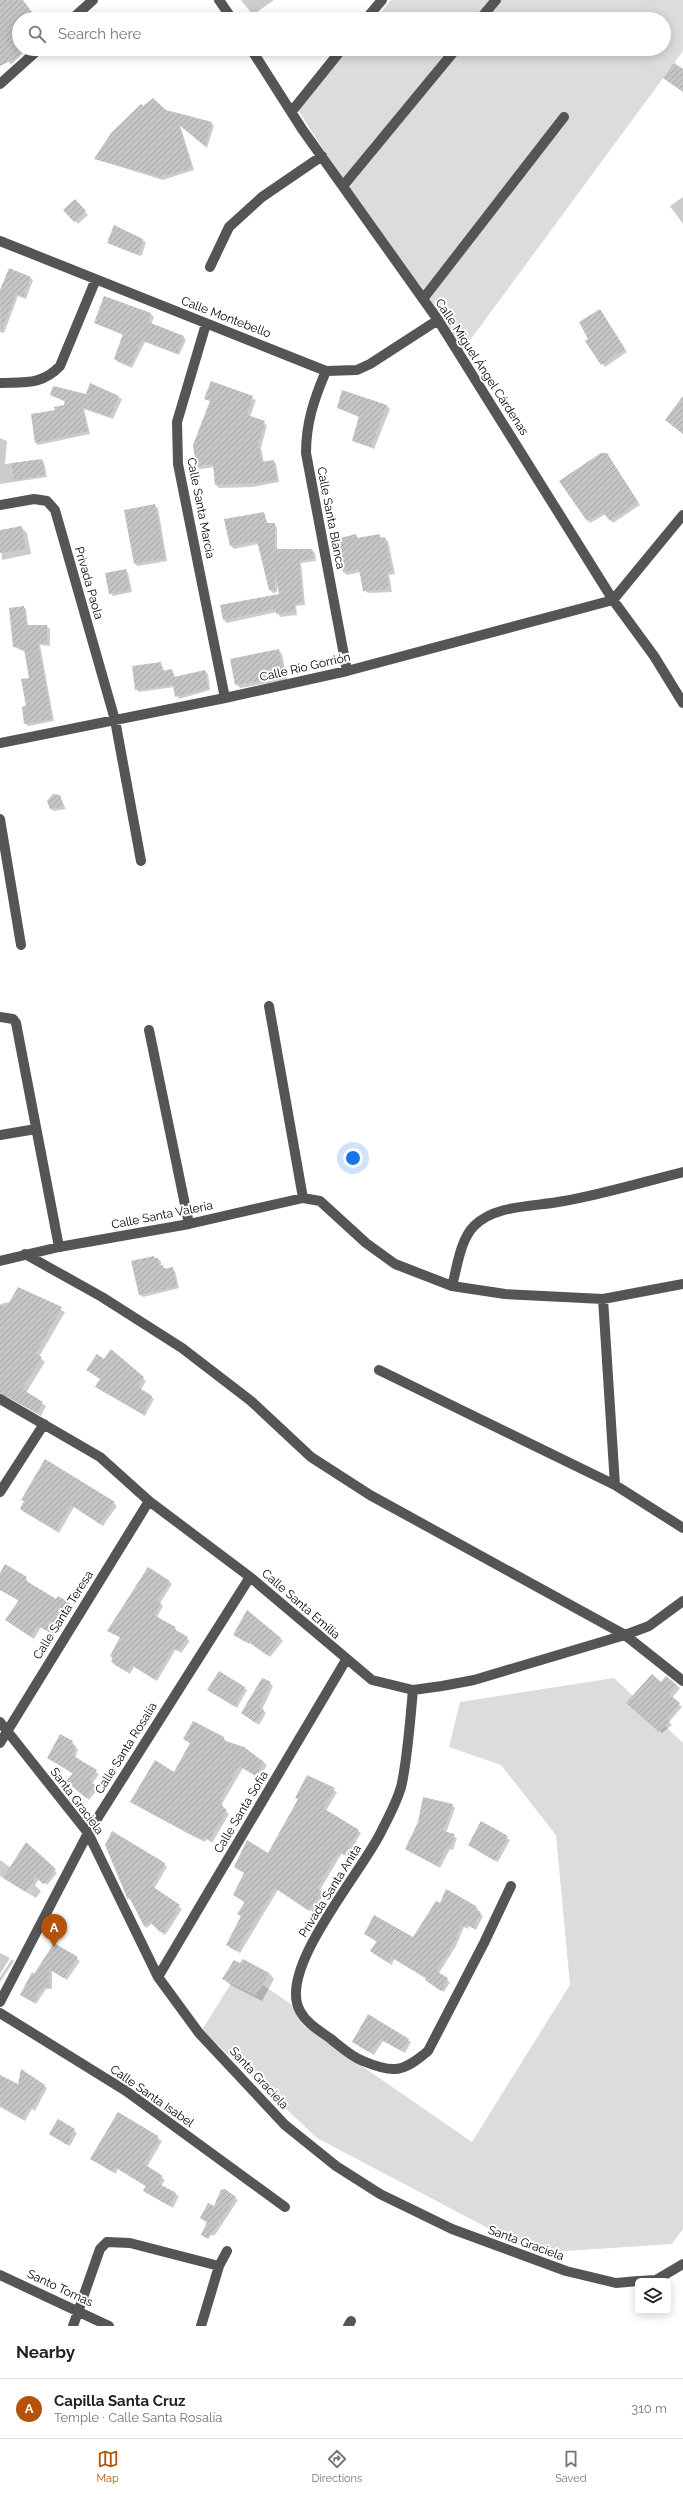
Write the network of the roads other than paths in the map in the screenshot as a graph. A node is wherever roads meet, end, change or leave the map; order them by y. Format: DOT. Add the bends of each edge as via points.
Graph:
graph roads {
  1 [pos="93,0"];
  2 [pos="219,0"];
  3 [pos="382,0"];
  4 [pos="496,0"];
  5 [pos="80,12"];
  6 [pos="227,12"];
  7 [pos="372,12"];
  8 [pos="486,12"];
  9 [pos="31,56"];
  10 [pos="256,56"];
  11 [pos="336,56"];
  12 [pos="450,56"];
  13 [pos="0,84"];
  14 [pos="292,111"];
  15 [pos="564,117"];
  16 [pos="322,156"];
  17 [pos="343,186"];
  18 [pos="0,240"];
  19 [pos="210,267"];
  20 [pos="96,279"];
  21 [pos="423,299"];
  22 [pos="438,320"];
  23 [pos="206,324"];
  24 [pos="326,371"];
  25 [pos="0,384"];
  26 [pos="0,505"];
  27 [pos="683,515"];
  28 [pos="612,600"];
  29 [pos="347,671"];
  30 [pos="225,698"];
  31 [pos="683,703"];
  32 [pos="115,720"];
  33 [pos="0,743"];
  34 [pos="0,819"];
  35 [pos="141,861"];
  36 [pos="21,945"];
  37 [pos="269,1006"];
  38 [pos="0,1017"];
  39 [pos="149,1030"];
  40 [pos="36,1129"];
  41 [pos="0,1135"];
  42 [pos="683,1172"];
  43 [pos="303,1198"];
  44 [pos="189,1224"];
  45 [pos="59,1247"];
  46 [pos="25,1254"];
  47 [pos="0,1261"];
  48 [pos="683,1284"];
  49 [pos="452,1286"];
  50 [pos="603,1299"];
  51 [pos="379,1370"];
  52 [pos="0,1399"];
  53 [pos="44,1424"];
  54 [pos="615,1485"];
  55 [pos="0,1492"];
  56 [pos="149,1501"];
  57 [pos="683,1528"];
  58 [pos="250,1577"];
  59 [pos="683,1601"];
  60 [pos="625,1635"];
  61 [pos="346,1660"];
  62 [pos="683,1681"];
  63 [pos="413,1690"];
  64 [pos="0,1722"];
  65 [pos="7,1732"];
  66 [pos="0,1743"];
  67 [pos="88,1833"];
  68 [pos="511,1886"];
  69 [pos="158,1977"];
  70 [pos="0,2002"];
  71 [pos="0,2014"];
  72 [pos="285,2207"];
  73 [pos="227,2250"];
  74 [pos="683,2264"];
  75 [pos="219,2266"];
  76 [pos="0,2275"];
  77 [pos="659,2278"];
  78 [pos="635,2281"];
  79 [pos="77,2310"];
  80 [pos="73,2326"];
  81 [pos="109,2326"];
  82 [pos="201,2326"];
  1 -- 5 [label="street"];
  2 -- 6 [label="street"];
  3 -- 7 [label="street"];
  4 -- 8 [label="street"];
  9 -- 13 [label="street"];
  10 -- 14 [label="street, Calle Miguel Ángel Cárdenas"];
  11 -- 14 [label="street"];
  12 -- 17 [label="street"];
  14 -- 16 [label="street, Calle Miguel Ángel Cárdenas"];
  15 -- 21 [label="street"];
  16 -- 17 [label="street, Calle Miguel Ángel Cárdenas"];
  16 -- 19 [label="street" via="262,197 229,227"];
  17 -- 21 [label="street, Calle Miguel Ángel Cárdenas"];
  18 -- 20 [label="street, Calle Montebello"];
  20 -- 23 [label="street, Calle Montebello"];
  20 -- 25 [label="street" via="60,366 39,381"];
  21 -- 22 [label="street, Calle Miguel Ángel Cárdenas"];
  22 -- 24 [label="street, Calle Montebello" via="357,370"];
  22 -- 28 [label="street, Calle Miguel Ángel Cárdenas"];
  23 -- 24 [label="street, Calle Montebello"];
  23 -- 30 [label="street, Calle Santa Marcia" via="177,422 178,464"];
  24 -- 29 [label="street, Calle Santa Blanca" via="311,407 306,431 306,453"];
  26 -- 32 [label="street, Privada Paola" via="34,499 47,501 55,510"];
  27 -- 28 [label="street"];
  28 -- 29 [label="street, Calle Río Gorrión"];
  28 -- 31 [label="street, Calle Miguel Ángel Cárdenas" via="654,656"];
  29 -- 30 [label="street, Calle Río Gorrión"];
  30 -- 32 [label="street, Calle Río Gorrión"];
  32 -- 33 [label="street, Calle Río Gorrión"];
  32 -- 35 [label="street, Privada Paola"];
  34 -- 36 [label="street"];
  37 -- 43 [label="street"];
  38 -- 40 [label="street" via="13,1019 16,1024"];
  39 -- 44 [label="street"];
  40 -- 41 [label="street"];
  40 -- 45 [label="street"];
  42 -- 49 [label="street" via="565,1201 501,1211 484,1218 473,1227 466,1238"];
  43 -- 44 [label="street, Calle Santa Valeria"];
  43 -- 49 [label="street" via="320,1201 366,1243 395,1264"];
  44 -- 45 [label="street, Calle Santa Valeria"];
  45 -- 46 [label="street, Calle Santa Valeria"];
  46 -- 47 [label="street, Calle Santa Valeria"];
  46 -- 60 [label="street" via="102,1297 182,1348 251,1401 311,1457 370,1495"];
  48 -- 50 [label="street"];
  49 -- 50 [label="street" via="512,1295"];
  50 -- 54 [label="street"];
  51 -- 54 [label="street"];
  52 -- 53 [label="street, Calle Santa Emilia"];
  53 -- 55 [label="street"];
  53 -- 56 [label="street, Calle Santa Emilia" via="100,1457"];
  54 -- 57 [label="street"];
  56 -- 58 [label="street, Calle Santa Emilia"];
  56 -- 65 [label="street, Calle Santa Teresa"];
  58 -- 61 [label="street, Calle Santa Emilia"];
  58 -- 67 [label="street, Calle Santa Rosalía"];
  59 -- 60 [label="street, Calle Santa Emilia" via="649,1626"];
  60 -- 62 [label="street"];
  60 -- 63 [label="street, Calle Santa Emilia" via="474,1680"];
  61 -- 63 [label="street, Calle Santa Emilia" via="372,1680"];
  61 -- 69 [label="street, Calle Santa Sofía"];
  63 -- 68 [label="street, Privada Santa Anita" via="402,1784 382,1832 313,1940 297,1978 295,1992 300,2011 311,2025 360,2060 383,2070 398,2070 413,2063 428,2051"];
  64 -- 65 [label="street, Santa Graciela"];
  65 -- 66 [label="street, Calle Santa Teresa"];
  65 -- 67 [label="street, Santa Graciela"];
  67 -- 69 [label="street, Santa Graciela"];
  67 -- 70 [label="street, Calle Santa Rosalía"];
  69 -- 78 [label="street, Santa Graciela" via="199,2033 285,2125 336,2166 380,2194 452,2229 523,2257 616,2283"];
  71 -- 72 [label="street, Calle Santa Isabel" via="126,2091"];
  73 -- 75 [label="street"];
  74 -- 77 [label="street, Santa Graciela"];
  75 -- 79 [label="street" via="130,2243 107,2242 100,2249"];
  75 -- 82 [label="street"];
  76 -- 79 [label="street, Santo Tomas"];
  79 -- 80 [label="street"];
  79 -- 81 [label="street, Santo Tomas"];
}
